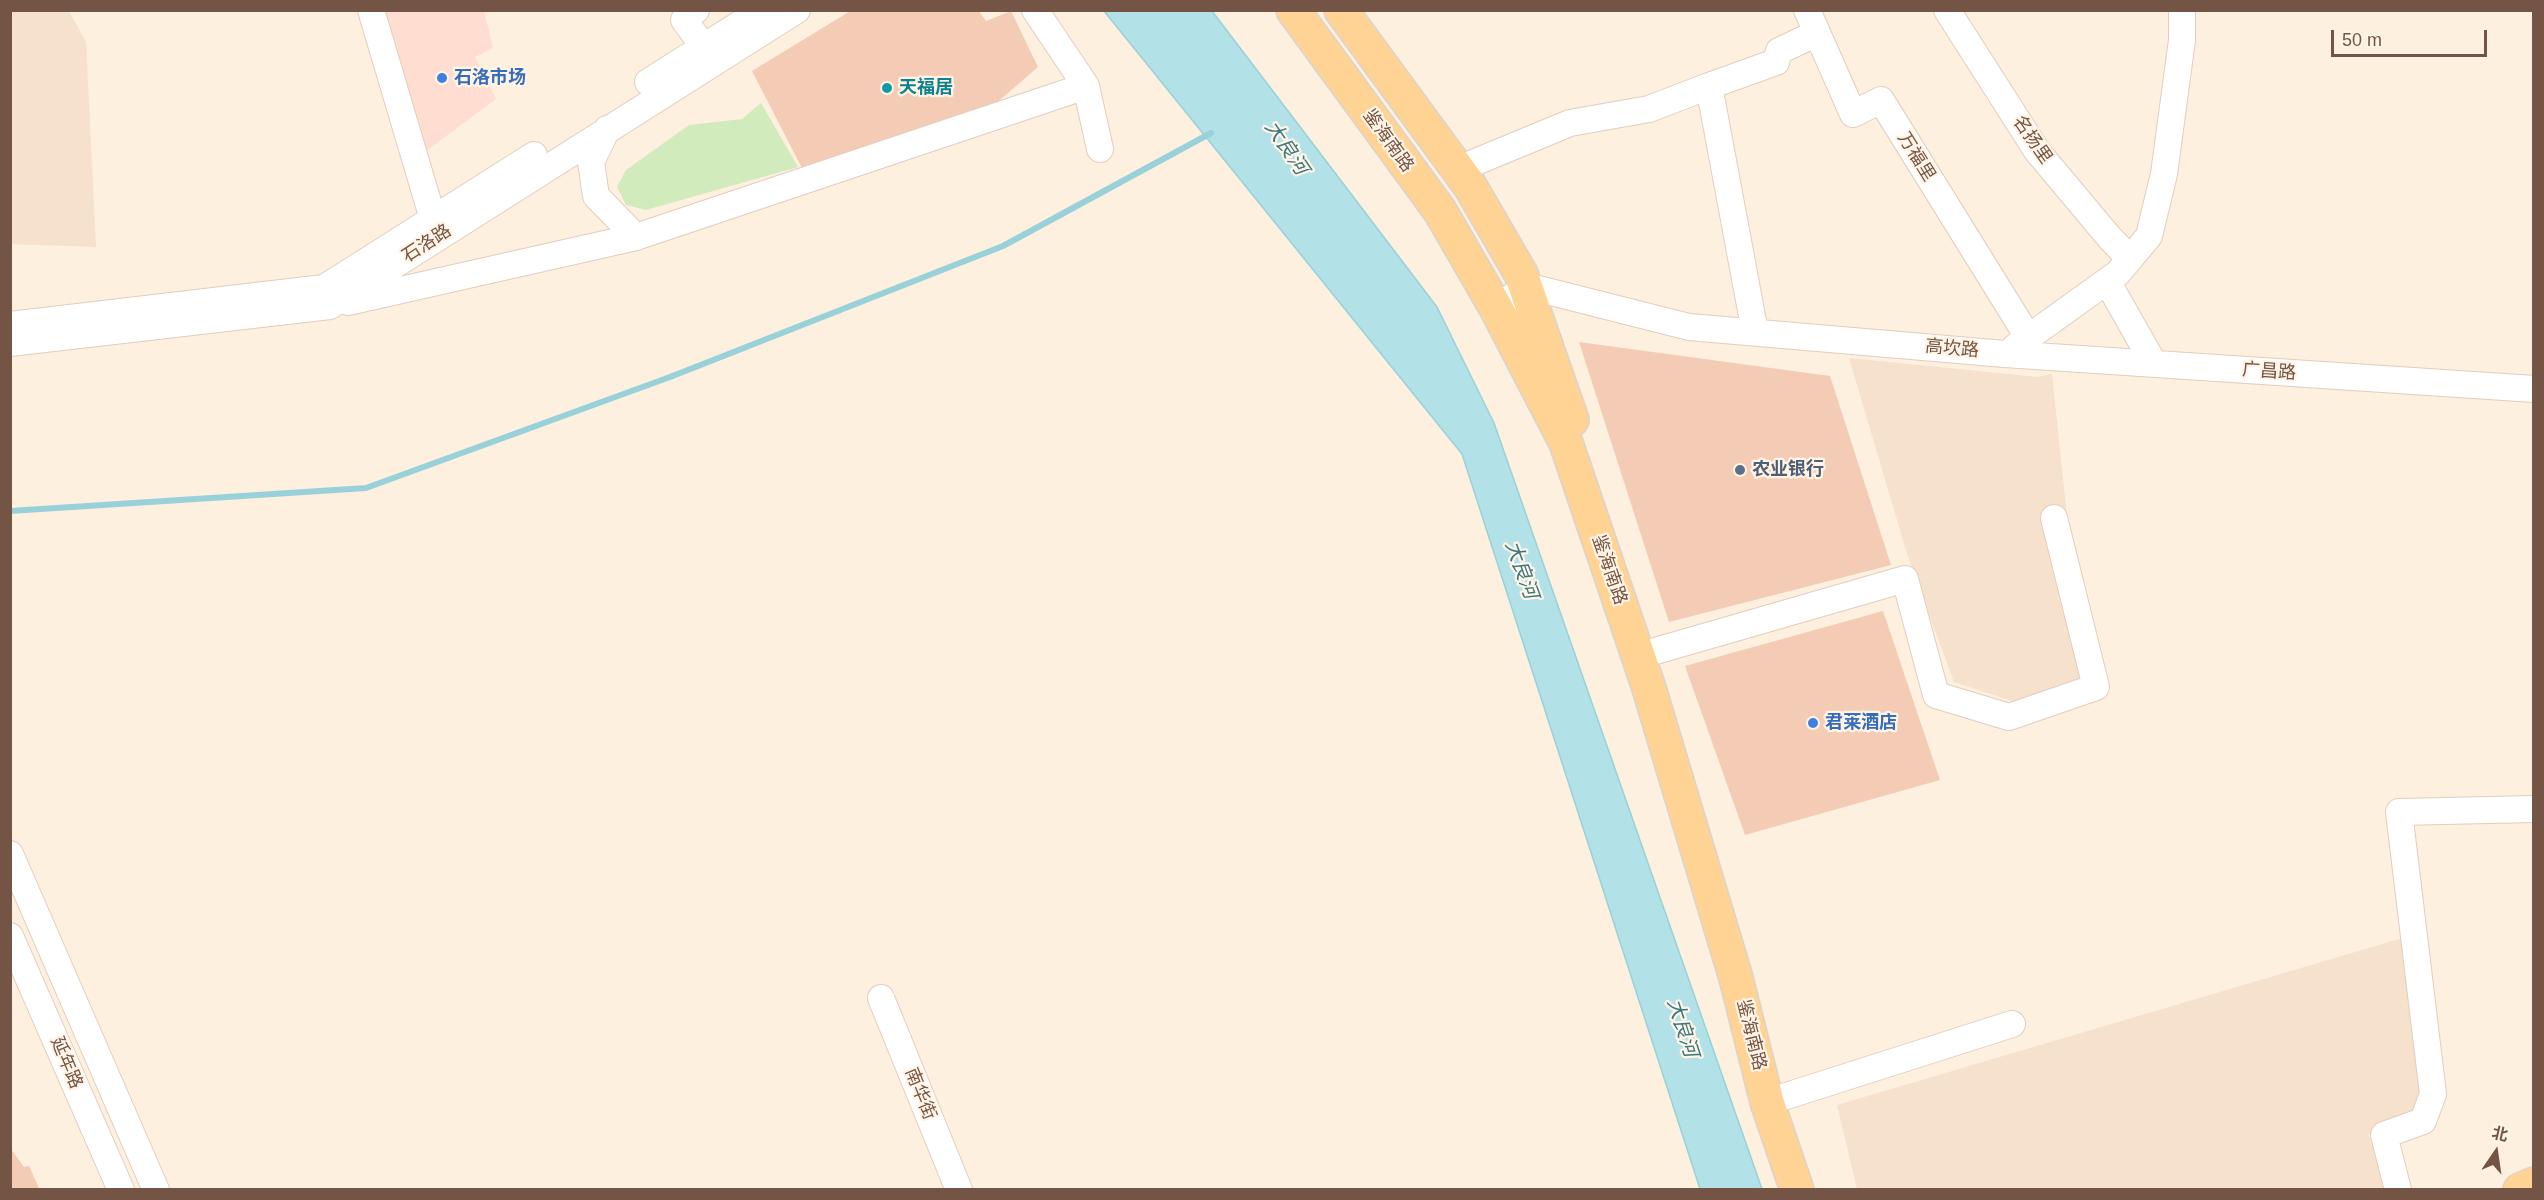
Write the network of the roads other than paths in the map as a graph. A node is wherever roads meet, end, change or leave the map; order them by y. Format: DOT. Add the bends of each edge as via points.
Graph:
graph roads {
  1 [pos="371,10"];
  2 [pos="696,10"];
  3 [pos="762,10"];
  4 [pos="797,10"];
  5 [pos="1035,10"];
  6 [pos="1293,10"];
  7 [pos="1341,10"];
  8 [pos="1947,10"];
  9 [pos="2182,10"];
  10 [pos="1812,22"];
  11 [pos="704,47"];
  12 [pos="1086,86"];
  13 [pos="1709,86"];
  14 [pos="607,129"];
  15 [pos="1100,149"];
  16 [pos="1461,168"];
  17 [pos="433,219"];
  18 [pos="636,237"];
  19 [pos="2130,259"];
  20 [pos="2107,281"];
  21 [pos="1527,286"];
  22 [pos="330,306"];
  23 [pos="1496,308"];
  24 [pos="10,325"];
  25 [pos="1755,332"];
  26 [pos="2028,337"];
  27 [pos="10,344"];
  28 [pos="2005,354"];
  29 [pos="2154,364"];
  30 [pos="2534,390"];
  31 [pos="2054,518"];
  32 [pos="1645,654"];
  33 [pos="2534,809"];
  34 [pos="10,854"];
  35 [pos="10,936"];
  36 [pos="881,998"];
  37 [pos="2012,1024"];
  38 [pos="1780,1098"];
  39 [pos="2534,1184"];
  40 [pos="121,1190"];
  41 [pos="156,1190"];
  42 [pos="959,1190"];
  43 [pos="1797,1190"];
  44 [pos="1811,1190"];
  45 [pos="2398,1190"];
  46 [pos="2520,1190"];
  1 -- 17 [label="street"];
  2 -- 11 [label="street" via="684,20"];
  3 -- 11 [label="street, 石洛路"];
  4 -- 14 [label="street, 石洛路"];
  5 -- 12 [label="street"];
  6 -- 23 [label="main road, 鉴海南路" via="1440,211"];
  7 -- 21 [label="main road, 鉴海南路" via="1470,186"];
  8 -- 19 [label="street, 名扬里" via="2037,151"];
  9 -- 19 [label="street, 高坎路" via="2182,40 2164,174 2149,236"];
  10 -- 13 [label="street" via="1779,51 1776,62"];
  10 -- 26 [label="street, 万福里" via="1852,114 1881,100"];
  11 -- 17 [label="street, 石洛路"];
  12 -- 15 [label="street"];
  12 -- 18 [label="street"];
  13 -- 16 [label="street" via="1649,109 1570,123"];
  13 -- 25 [label="street"];
  14 -- 18 [label="street" via="591,162 596,196"];
  14 -- 22 [label="street, 石洛路"];
  17 -- 24 [label="street, 石洛路" via="324,288"];
  18 -- 22 [label="street"];
  19 -- 20 [label="street, 高坎路"];
  20 -- 26 [label="street, 高坎路"];
  20 -- 29 [label="street"];
  21 -- 23 [label="street"];
  21 -- 25 [label="street, 高坎路" via="1689,327"];
  21 -- 32 [label="main road, 鉴海南路"];
  22 -- 27 [label="street, 石洛路"];
  23 -- 32 [label="main road, 鉴海南路" via="1566,443"];
  25 -- 28 [label="street, 高坎路"];
  26 -- 28 [label="street, 高坎路"];
  28 -- 29 [label="street, 广昌路"];
  29 -- 30 [label="street, 广昌路"];
  31 -- 32 [label="street" via="2096,687 2009,717 1936,695 1905,579"];
  32 -- 38 [label="main road, 鉴海南路" via="1749,974"];
  32 -- 43 [label="main road, 鉴海南路" via="1767,1102"];
  33 -- 45 [label="street" via="2398,812 2433,1094 2422,1121 2384,1135"];
  34 -- 41 [label="street"];
  35 -- 40 [label="street, 延年路"];
  36 -- 42 [label="street, 南华街"];
  37 -- 38 [label="street"];
  38 -- 44 [label="main road, 鉴海南路"];
  39 -- 46 [label="main road"];
}
